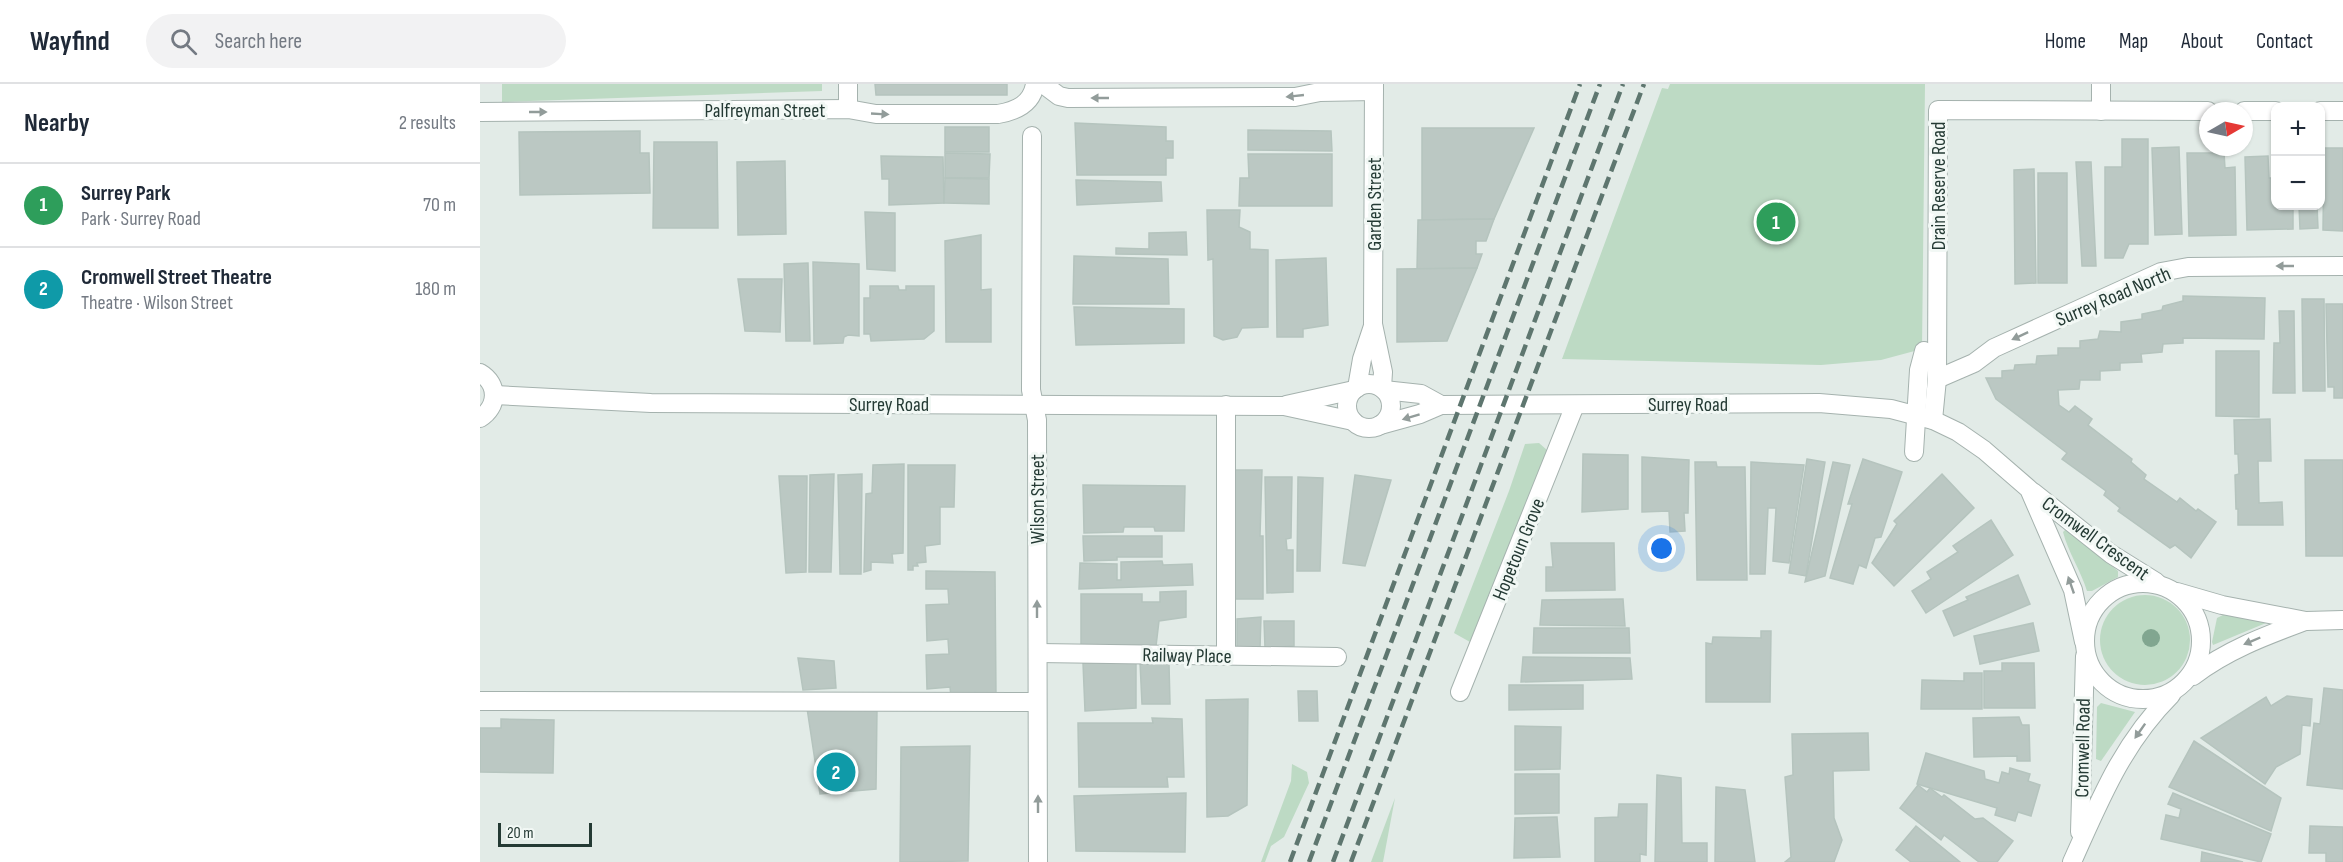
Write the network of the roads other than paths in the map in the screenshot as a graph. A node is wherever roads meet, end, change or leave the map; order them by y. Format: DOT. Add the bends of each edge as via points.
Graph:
graph roads {
  1 [pos="848,84"];
  2 [pos="1035,84"];
  3 [pos="1043,84"];
  4 [pos="2101,84"];
  5 [pos="1374,87"];
  6 [pos="1203,91"];
  7 [pos="848,109"];
  8 [pos="2101,111"];
  9 [pos="2199,111"];
  10 [pos="2253,111"];
  11 [pos="2271,111"];
  12 [pos="2325,111"];
  13 [pos="2343,111"];
  14 [pos="480,112"];
  15 [pos="1032,136"];
  16 [pos="2343,266"];
  17 [pos="1373,324"];
  18 [pos="1924,351"];
  19 [pos="480,373"];
  20 [pos="1937,379"];
  21 [pos="1355,389"];
  22 [pos="1383,389"];
  23 [pos="495,395"];
  24 [pos="1034,404"];
  25 [pos="1227,405"];
  26 [pos="1284,405"];
  27 [pos="1441,405"];
  28 [pos="1575,405"];
  29 [pos="1925,417"];
  30 [pos="480,418"];
  31 [pos="1353,421"];
  32 [pos="1380,424"];
  33 [pos="1914,452"];
  34 [pos="2029,489"];
  35 [pos="2168,589"];
  36 [pos="2343,620"];
  37 [pos="2306,621"];
  38 [pos="2085,647"];
  39 [pos="1038,653"];
  40 [pos="1226,655"];
  41 [pos="1336,657"];
  42 [pos="2182,685"];
  43 [pos="1460,692"];
  44 [pos="480,701"];
  45 [pos="1037,702"];
  46 [pos="2075,854"];
  47 [pos="1038,862"];
  1 -- 7 [label="street"];
  7 -- 2 [label="street, Palfreyman Street, one-way" via="876,114 998,114 1027,102"];
  6 -- 3 [label="street, one-way" via="1068,98"];
  4 -- 8 [label="street"];
  5 -- 6 [label="street, one-way" via="1295,97"];
  5 -- 17 [label="street, Garden Street"];
  14 -- 7 [label="street, Palfreyman Street, one-way"];
  8 -- 9 [label="street"];
  8 -- 20 [label="street, Drain Reserve Road" via="1938,110"];
  10 -- 11 [label="street"];
  12 -- 13 [label="street"];
  15 -- 24 [label="street, Wilson Street"];
  16 -- 20 [label="street, Surrey Road North, one-way" via="2188,267 2161,272 1994,348 1974,363"];
  17 -- 21 [label="street, Garden Street"];
  17 -- 22 [label="street, Garden Street"];
  18 -- 29 [label="street" via="1919,370"];
  19 -- 23 [label="street" via="490,380"];
  20 -- 29 [label="street"];
  21 -- 22 [label="street" via="1370,384"];
  21 -- 26 [label="street, Surrey Road"];
  21 -- 31 [label="street" via="1347,402"];
  22 -- 27 [label="street, Surrey Road" via="1421,394"];
  22 -- 32 [label="street" via="1391,404"];
  23 -- 24 [label="street, Surrey Road" via="651,403"];
  23 -- 30 [label="street" via="489,411"];
  24 -- 25 [label="street, Surrey Road"];
  39 -- 24 [label="street, Wilson Street, one-way"];
  25 -- 26 [label="street, Surrey Road"];
  25 -- 40 [label="street"];
  26 -- 31 [label="street, Surrey Road"];
  27 -- 28 [label="street, Surrey Road"];
  27 -- 32 [label="street, Surrey Road, one-way"];
  28 -- 29 [label="street, Surrey Road" via="1819,403 1891,409"];
  28 -- 43 [label="street, Hopetoun Grove"];
  29 -- 33 [label="street"];
  29 -- 34 [label="street, Cromwell Crescent" via="1958,432"];
  31 -- 32 [label="street" via="1366,428"];
  34 -- 35 [label="street, Cromwell Crescent" via="2111,554"];
  38 -- 34 [label="street, Cromwell Crescent, one-way" via="2073,590"];
  35 -- 37 [label="street, Cromwell Road" via="2222,605"];
  35 -- 38 [label="street, Cromwell Road" via="2139,583 2104,597 2089,617"];
  35 -- 42 [label="street, Cromwell Road" via="2190,607 2201,640 2198,663"];
  36 -- 37 [label="street, Cromwell Road"];
  37 -- 42 [label="street, Cromwell Road, one-way" via="2241,646 2211,662"];
  38 -- 42 [label="street, Cromwell Road" via="2101,683 2122,696 2145,700 2163,696"];
  38 -- 46 [label="street, Cromwell Road"];
  39 -- 40 [label="street, Railway Place"];
  39 -- 45 [label="street, Wilson Street"];
  40 -- 41 [label="street, Railway Place"];
  42 -- 46 [label="street, Cromwell Road, one-way" via="2152,714 2121,757"];
  44 -- 45 [label="street"];
  47 -- 45 [label="street, Wilson Street, one-way"];
}
